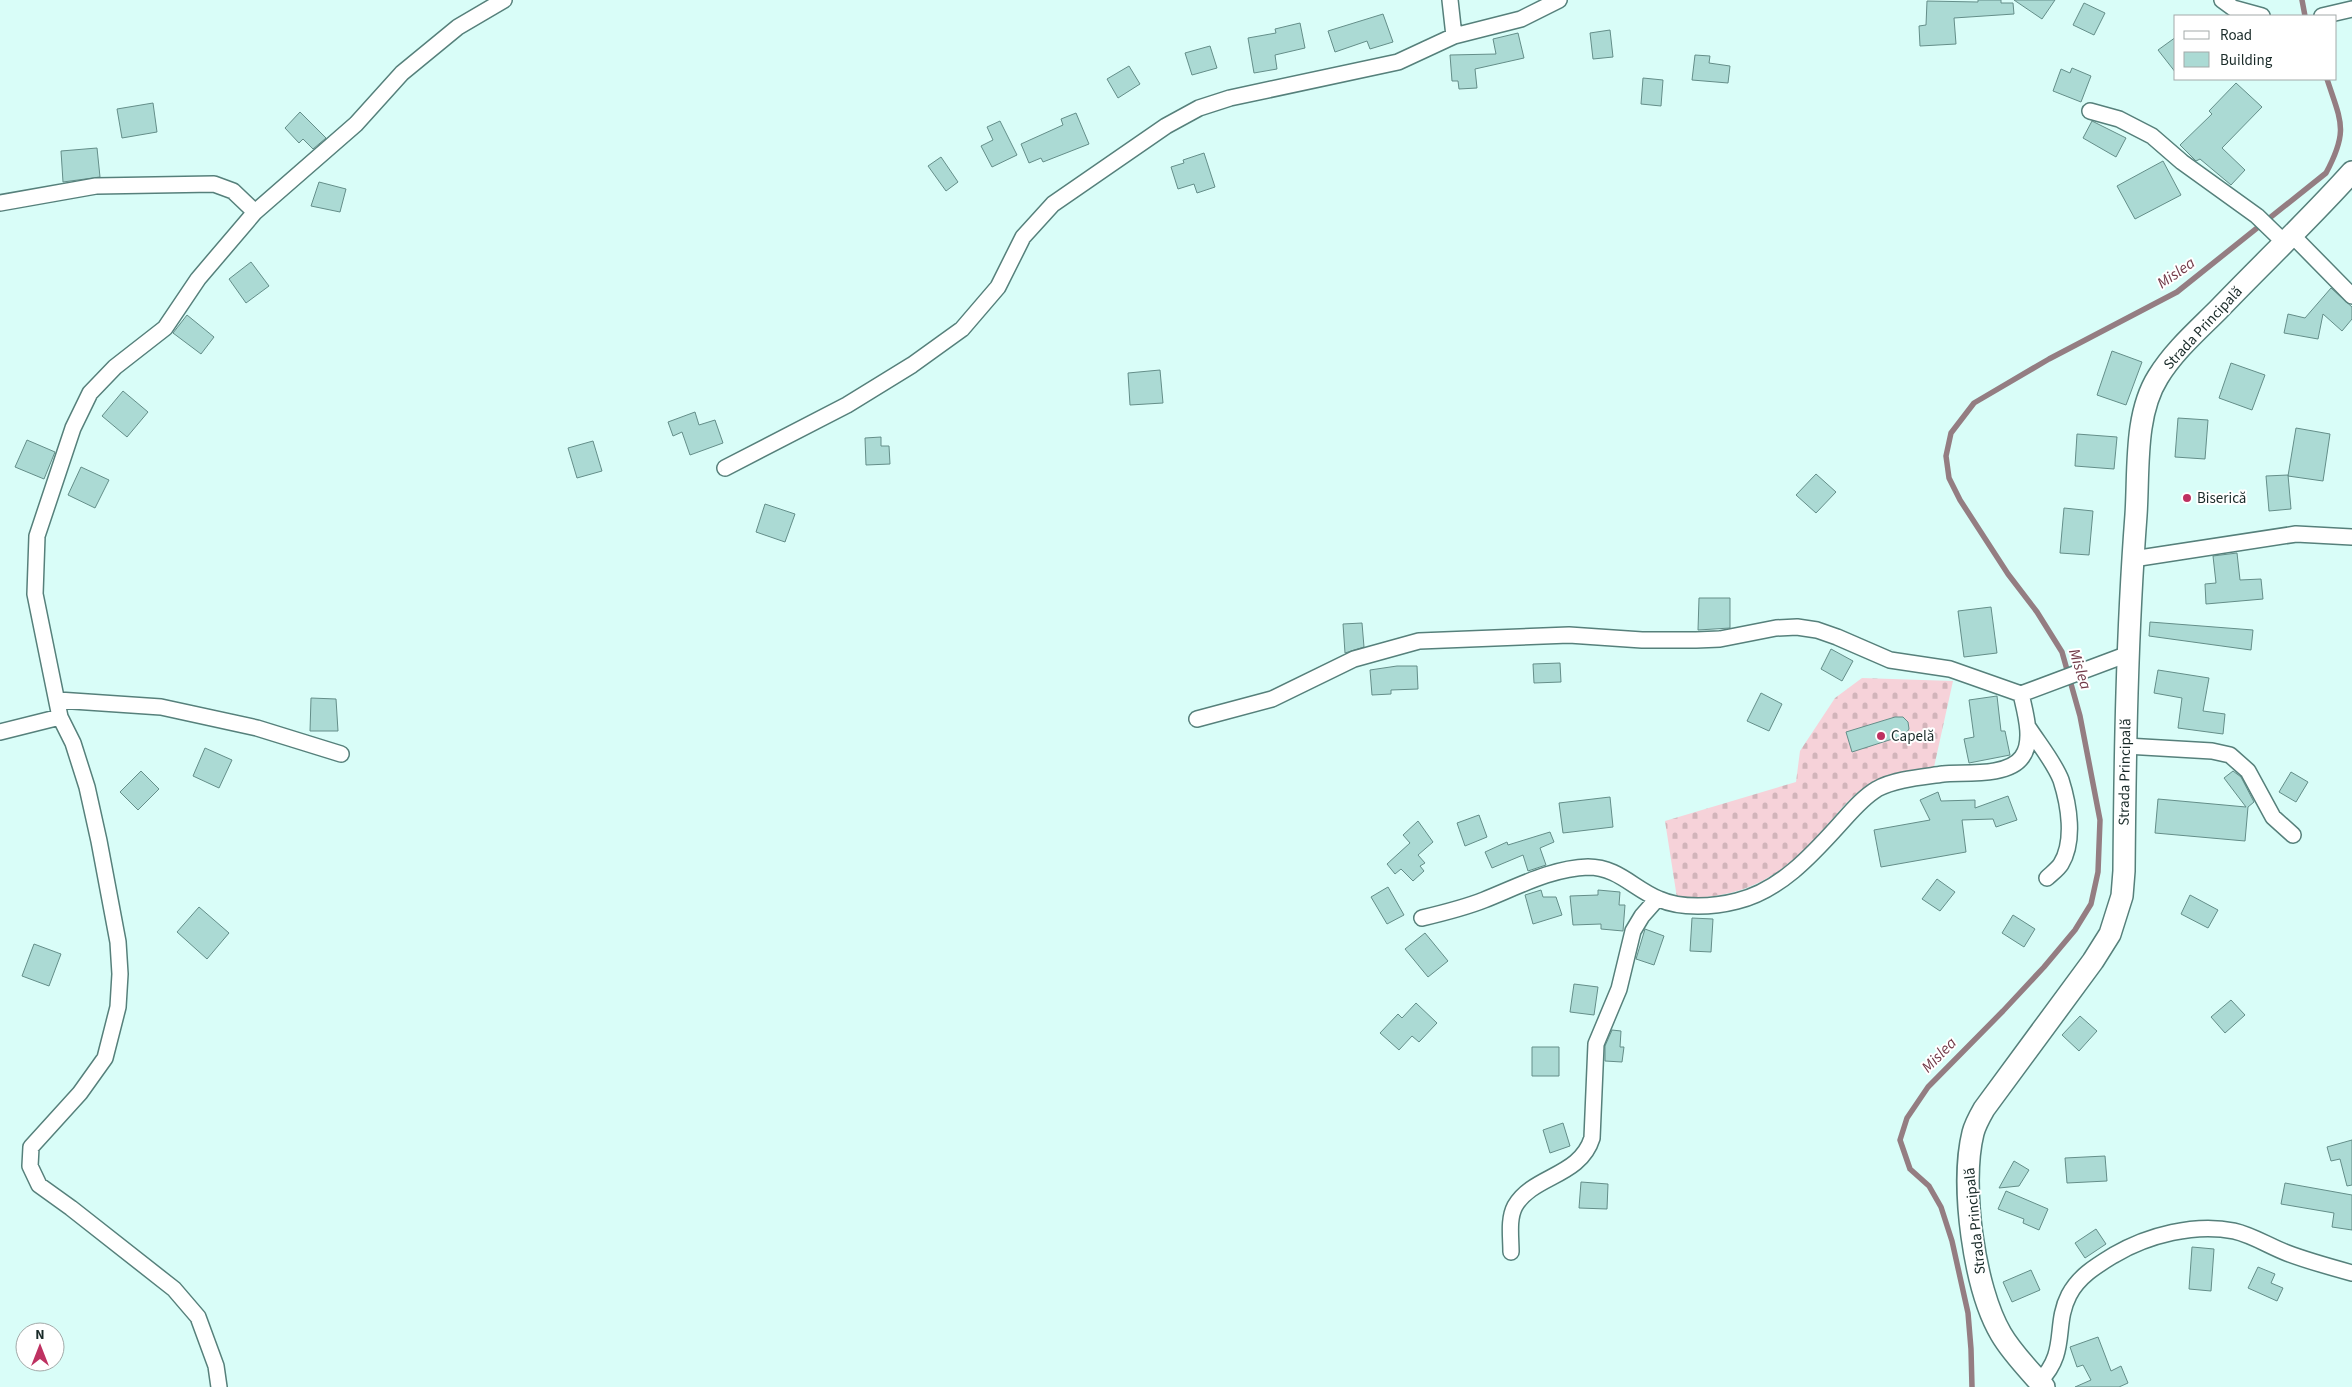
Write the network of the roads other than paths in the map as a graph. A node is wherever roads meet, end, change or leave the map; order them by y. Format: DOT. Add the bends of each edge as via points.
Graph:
graph roads {
  1 [pos="504,0"];
  2 [pos="1450,0"];
  3 [pos="1559,0"];
  4 [pos="2222,0"];
  5 [pos="2352,9"];
  6 [pos="2258,15"];
  7 [pos="2326,15"];
  8 [pos="1454,36"];
  9 [pos="2090,111"];
  10 [pos="2352,172"];
  11 [pos="0,203"];
  12 [pos="255,212"];
  13 [pos="2285,238"];
  14 [pos="2352,296"];
  15 [pos="725,468"];
  16 [pos="2352,537"];
  17 [pos="2133,559"];
  18 [pos="2128,654"];
  19 [pos="2028,692"];
  20 [pos="58,700"];
  21 [pos="60,717"];
  22 [pos="1198,719"];
  23 [pos="2028,728"];
  24 [pos="0,732"];
  25 [pos="2126,746"];
  26 [pos="341,754"];
  27 [pos="2293,835"];
  28 [pos="2047,878"];
  29 [pos="1657,899"];
  30 [pos="1422,918"];
  31 [pos="1511,1252"];
  32 [pos="2352,1273"];
  33 [pos="2042,1385"];
  34 [pos="219,1387"];
  1 -- 12 [label="street" via="458,27 402,73 356,124"];
  2 -- 8 [label="street"];
  3 -- 8 [label="street" via="1521,18"];
  4 -- 6 [label="street" via="2233,8"];
  5 -- 7 [label="street"];
  8 -- 15 [label="street" via="1398,62 1230,98 1199,108 1166,126 1048,209 1023,237 998,287 962,330 847,405"];
  9 -- 13 [label="street" via="2119,119 2152,136"];
  10 -- 13 [label="main road, Strada Principală"];
  11 -- 12 [label="street" via="96,186 214,184 233,191"];
  12 -- 20 [label="street" via="198,279 165,328 115,367 90,392 73,428 37,536 35,594"];
  13 -- 14 [label="street"];
  13 -- 17 [label="main road, Strada Principală" via="2178,351 2157,379 2149,398 2142,433"];
  16 -- 17 [label="street" via="2296,534"];
  17 -- 18 [label="main road, Strada Principală"];
  18 -- 19 [label="street"];
  18 -- 25 [label="main road, Strada Principală"];
  19 -- 22 [label="street" via="1950,669 1890,660 1817,630 1790,627 1696,640 1569,635 1419,641 1354,660 1272,699"];
  19 -- 23 [label="street"];
  20 -- 21 [label="street"];
  20 -- 26 [label="street" via="161,707 257,728"];
  21 -- 24 [label="street"];
  21 -- 34 [label="street" via="87,786 99,841 118,942 118,1007 105,1058 80,1093 32,1147 30,1166 39,1186 174,1289 198,1317 216,1366"];
  23 -- 28 [label="street" via="2060,779 2067,806 2067,849 2060,865"];
  23 -- 29 [label="street" via="2023,757 2005,768 1921,778 1877,789 1861,801 1796,869 1770,889 1737,901 1699,906"];
  25 -- 27 [label="street" via="2230,755 2248,771 2273,817"];
  25 -- 33 [label="main road, Strada Principală" via="2124,871 2117,917 2093,961 1984,1109 1973,1131 1969,1155 1974,1244 1990,1312 2001,1335"];
  29 -- 30 [label="street" via="1607,870 1573,869"];
  29 -- 31 [label="street" via="1633,931 1619,989 1596,1044 1589,1147 1584,1156 1569,1168 1525,1195 1516,1205 1510,1224"];
  32 -- 33 [label="street" via="2286,1253 2236,1232 2203,1227 2130,1246 2079,1280 2064,1308 2056,1358"];
}
